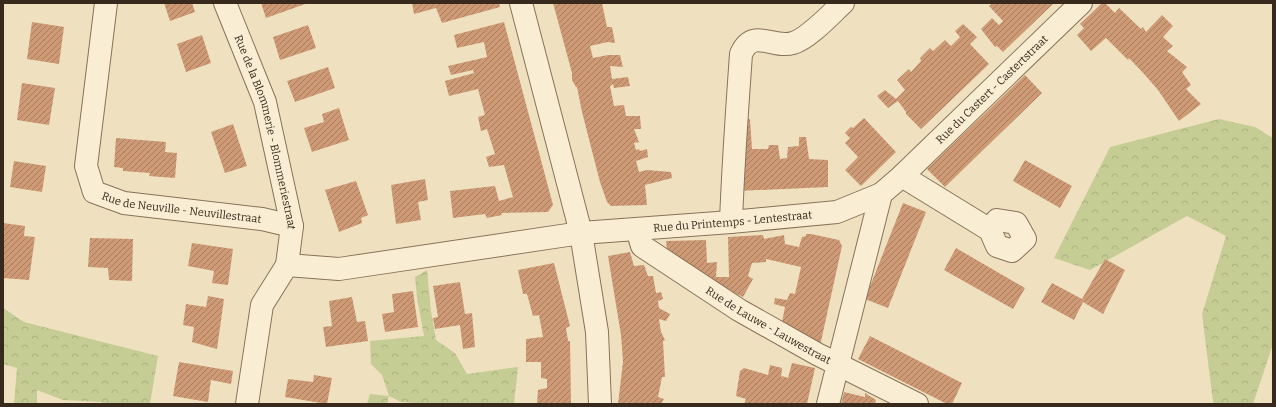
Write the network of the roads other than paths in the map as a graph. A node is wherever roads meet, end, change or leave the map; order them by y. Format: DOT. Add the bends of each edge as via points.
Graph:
graph roads {
  1 [pos="106,3"];
  2 [pos="225,3"];
  3 [pos="521,3"];
  4 [pos="843,3"];
  5 [pos="1081,3"];
  6 [pos="902,176"];
  7 [pos="881,194"];
  8 [pos="731,222"];
  9 [pos="292,226"];
  10 [pos="637,229"];
  11 [pos="990,230"];
  12 [pos="581,233"];
  13 [pos="287,265"];
  14 [pos="838,364"];
  15 [pos="248,404"];
  16 [pos="600,404"];
  17 [pos="828,404"];
  18 [pos="916,404"];
  1 -- 9 [label="street, Rue de Neuville - Neuvillestraat" via="86,166 94,192 124,203 262,219"];
  2 -- 9 [label="street, Rue de la Blommerie - Blommeriestraat" via="266,102"];
  3 -- 12 [label="street"];
  4 -- 8 [label="street" via="801,40 791,44 779,44 761,40 745,46 741,54"];
  5 -- 6 [label="street, Rue du Castert - Castertstraat"];
  6 -- 7 [label="street, Rue du Castert - Castertstraat"];
  6 -- 11 [label="street"];
  7 -- 8 [label="street, Rue du Printemps - Lentestraat" via="837,212"];
  7 -- 14 [label="street"];
  8 -- 10 [label="street, Rue du Printemps - Lentestraat"];
  9 -- 13 [label="street, Rue de la Blommerie - Blommeriestraat"];
  10 -- 12 [label="street, Rue du Printemps - Lentestraat"];
  10 -- 14 [label="street, Rue de Lauwe - Lauwestraat" via="642,246 739,310"];
  12 -- 13 [label="street" via="339,269"];
  12 -- 16 [label="street" via="597,332"];
  13 -- 15 [label="street" via="262,305"];
  14 -- 17 [label="street"];
  14 -- 18 [label="street, Rue de Lauwe - Lauwestraat"];
}
